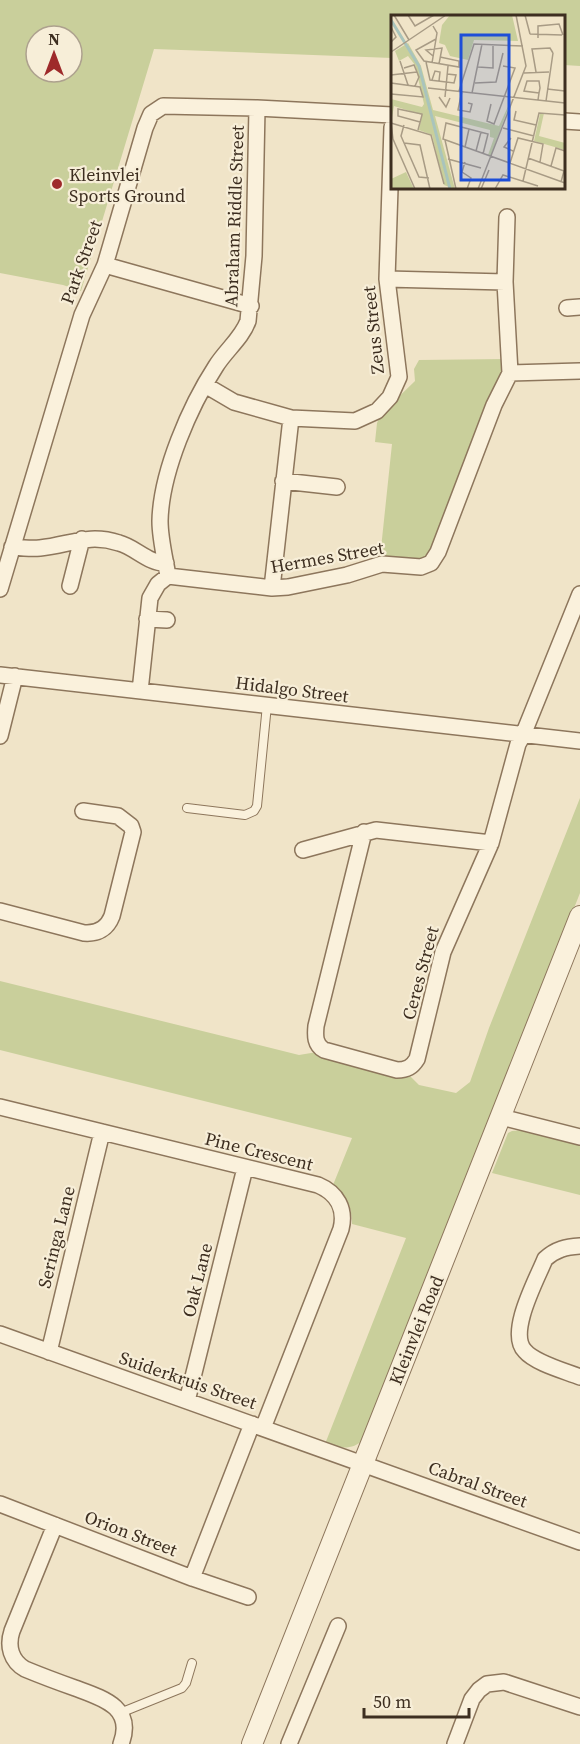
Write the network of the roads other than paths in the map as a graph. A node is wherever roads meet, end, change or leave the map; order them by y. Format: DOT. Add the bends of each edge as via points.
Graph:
graph roads {
  1 [pos="257,108"];
  2 [pos="391,116"];
  3 [pos="565,121"];
  4 [pos="580,122"];
  5 [pos="391,178"];
  6 [pos="507,217"];
  7 [pos="105,264"];
  8 [pos="387,279"];
  9 [pos="505,282"];
  10 [pos="250,306"];
  11 [pos="580,371"];
  12 [pos="510,373"];
  13 [pos="205,385"];
  14 [pos="291,418"];
  15 [pos="283,481"];
  16 [pos="337,487"];
  17 [pos="82,539"];
  18 [pos="12,547"];
  19 [pos="167,570"];
  20 [pos="70,586"];
  21 [pos="272,588"];
  22 [pos="0,589"];
  23 [pos="580,594"];
  24 [pos="147,619"];
  25 [pos="167,620"];
  26 [pos="8,676"];
  27 [pos="140,691"];
  28 [pos="267,705"];
  29 [pos="523,735"];
  30 [pos="0,736"];
  31 [pos="580,741"];
  32 [pos="187,808"];
  33 [pos="83,811"];
  34 [pos="364,832"];
  35 [pos="491,843"];
  36 [pos="303,849"];
  37 [pos="0,911"];
  38 [pos="580,916"];
  39 [pos="0,1107"];
  40 [pos="501,1117"];
  41 [pos="102,1132"];
  42 [pos="580,1137"];
  43 [pos="245,1168"];
  44 [pos="580,1245"];
  45 [pos="0,1334"];
  46 [pos="49,1352"];
  47 [pos="580,1377"];
  48 [pos="187,1401"];
  49 [pos="257,1426"];
  50 [pos="363,1464"];
  51 [pos="0,1504"];
  52 [pos="56,1525"];
  53 [pos="580,1542"];
  54 [pos="192,1578"];
  55 [pos="248,1597"];
  56 [pos="338,1626"];
  57 [pos="192,1663"];
  58 [pos="580,1707"];
  59 [pos="120,1713"];
  60 [pos="121,1744"];
  61 [pos="252,1744"];
  62 [pos="288,1744"];
  63 [pos="455,1744"];
  1 -- 2 [label="street, Park Street"];
  1 -- 7 [label="street, Park Street" via="163,106 154,111 145,128"];
  1 -- 10 [label="street, Abraham Riddle Street"];
  3 -- 4 [label="street"];
  5 -- 8 [label="street, Zeus Street"];
  6 -- 9 [label="street"];
  7 -- 10 [label="street"];
  7 -- 18 [label="street, Park Street" via="82,315"];
  8 -- 9 [label="street"];
  8 -- 14 [label="street, Zeus Street" via="399,377 390,397 377,411 356,421"];
  9 -- 12 [label="street"];
  10 -- 13 [label="street, Abraham Riddle Street" via="244,330"];
  11 -- 12 [label="street"];
  12 -- 21 [label="street, Hermes Street" via="431,563 421,567 382,564 347,575"];
  13 -- 14 [label="street, Zeus Street" via="234,402"];
  13 -- 19 [label="street, Abraham Riddle Street" via="189,414 165,485 160,524"];
  14 -- 15 [label="street"];
  15 -- 16 [label="street"];
  15 -- 21 [label="street"];
  17 -- 18 [label="street, Hermes Street" via="42,548"];
  17 -- 19 [label="street, Hermes Street" via="118,542"];
  17 -- 20 [label="street"];
  18 -- 22 [label="street, Park Street"];
  19 -- 21 [label="street, Hermes Street"];
  19 -- 24 [label="street" via="152,592"];
  23 -- 29 [label="street, Ceres Street"];
  24 -- 25 [label="street"];
  24 -- 27 [label="street"];
  26 -- 27 [label="street, Hidalgo Street"];
  26 -- 30 [label="street"];
  27 -- 28 [label="street, Hidalgo Street"];
  28 -- 29 [label="street, Hidalgo Street"];
  28 -- 32 [label="lane" via="254,811 244,814"];
  29 -- 31 [label="street, Hidalgo Street"];
  29 -- 35 [label="street, Ceres Street"];
  33 -- 37 [label="street" via="118,816 133,832 109,923 101,930 84,933"];
  34 -- 35 [label="street" via="384,830"];
  34 -- 35 [label="street, Ceres Street" via="315,1037 324,1050 397,1070 410,1068 417,1059 443,952"];
  34 -- 36 [label="street"];
  38 -- 40 [label="street, Kleinvlei Road"];
  39 -- 41 [label="street, Pine Crescent"];
  40 -- 42 [label="street"];
  40 -- 50 [label="street, Kleinvlei Road"];
  41 -- 43 [label="street, Pine Crescent"];
  41 -- 46 [label="street, Seringa Lane"];
  43 -- 48 [label="street, Oak Lane"];
  43 -- 49 [label="street, Pine Crescent" via="324,1188 339,1202 343,1215 341,1230"];
  44 -- 47 [label="street" via="552,1252 545,1259 519,1331 524,1351"];
  45 -- 46 [label="street, Suiderkruis Street"];
  46 -- 48 [label="street, Suiderkruis Street"];
  48 -- 49 [label="street, Suiderkruis Street"];
  49 -- 50 [label="street, Suiderkruis Street"];
  49 -- 54 [label="street"];
  50 -- 53 [label="street, Cabral Street"];
  50 -- 61 [label="street, Kleinvlei Road"];
  51 -- 52 [label="street, Orion Street"];
  52 -- 54 [label="street, Orion Street"];
  52 -- 59 [label="street" via="12,1631 12,1655 21,1667 108,1700"];
  54 -- 55 [label="street, Orion Street"];
  56 -- 62 [label="street"];
  57 -- 59 [label="lane" via="182,1688"];
  58 -- 63 [label="street" via="504,1682 487,1684 472,1700"];
  59 -- 60 [label="street" via="125,1727"];
}
